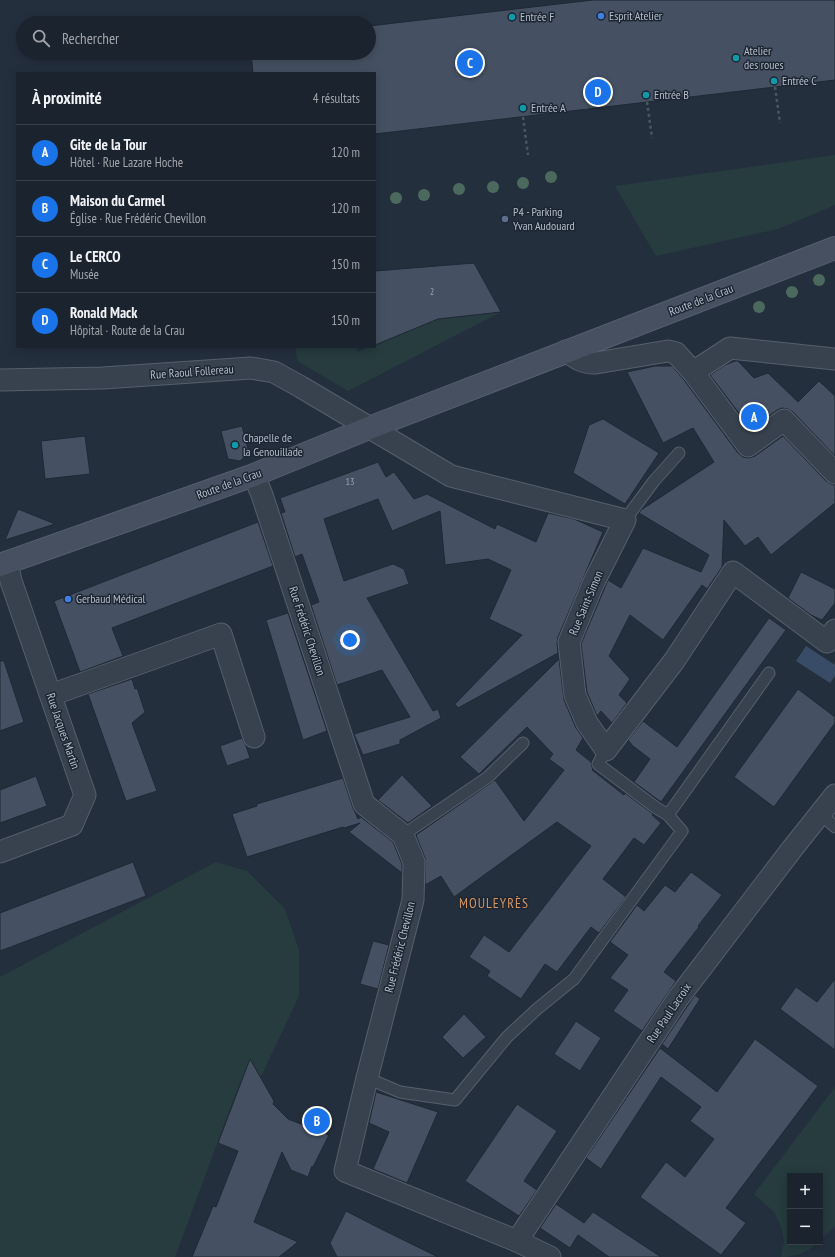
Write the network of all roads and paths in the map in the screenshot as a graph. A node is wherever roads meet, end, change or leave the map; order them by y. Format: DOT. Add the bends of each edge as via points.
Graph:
graph roads {
  1 [pos="775,87"];
  2 [pos="647,102"];
  3 [pos="523,117"];
  4 [pos="780,123"];
  5 [pos="652,138"];
  6 [pos="528,154"];
  7 [pos="835,248"];
  8 [pos="566,352"];
  9 [pos="835,359"];
  10 [pos="693,372"];
  11 [pos="0,380"];
  12 [pos="369,428"];
  13 [pos="680,453"];
  14 [pos="835,473"];
  15 [pos="254,475"];
  16 [pos="625,520"];
  17 [pos="4,564"];
  18 [pos="835,630"];
  19 [pos="769,673"];
  20 [pos="51,695"];
  21 [pos="254,737"];
  22 [pos="523,744"];
  23 [pos="606,750"];
  24 [pos="835,795"];
  25 [pos="820,813"];
  26 [pos="668,815"];
  27 [pos="835,827"];
  28 [pos="403,835"];
  29 [pos="0,852"];
  30 [pos="367,1078"];
  31 [pos="517,1241"];
  32 [pos="550,1257"];
  1 -- 4 [label="path"];
  2 -- 5 [label="path"];
  3 -- 6 [label="path"];
  7 -- 8 [label="main road, Route de la Crau"];
  8 -- 10 [label="street" via="588,364 668,351 676,353"];
  8 -- 12 [label="main road, Route de la Crau"];
  9 -- 10 [label="street" via="730,348"];
  10 -- 14 [label="street" via="748,446 784,420"];
  11 -- 12 [label="street, Rue Raoul Follereau" via="102,378 251,368 274,372"];
  12 -- 15 [label="main road, Route de la Crau"];
  12 -- 16 [label="street" via="450,476"];
  13 -- 16 [label="lane" via="654,480"];
  15 -- 17 [label="main road, Route de la Crau"];
  15 -- 28 [label="street, Rue Frédéric Chevillon" via="364,804"];
  16 -- 23 [label="street, Rue Saint-Simon" via="593,584 569,642 575,695 587,723"];
  17 -- 20 [label="street, Rue Jacques Martin"];
  18 -- 23 [label="street" via="827,642 733,572 674,661"];
  19 -- 26 [label="lane"];
  20 -- 21 [label="street" via="220,634"];
  20 -- 29 [label="street, Rue Jacques Martin" via="85,795 72,825"];
  22 -- 28 [label="lane" via="488,777"];
  23 -- 26 [label="lane" via="598,764"];
  24 -- 25 [label="street, Rue Paul Lacroix"];
  25 -- 27 [label="lane"];
  25 -- 31 [label="street, Rue Paul Lacroix" via="679,997"];
  26 -- 30 [label="lane" via="682,831 574,979 507,1037 454,1100 400,1092"];
  28 -- 30 [label="street, Rue Frédéric Chevillon" via="414,862 413,900"];
  30 -- 31 [label="street, Rue Frédéric Chevillon" via="345,1172"];
  31 -- 32 [label="street"];
}
